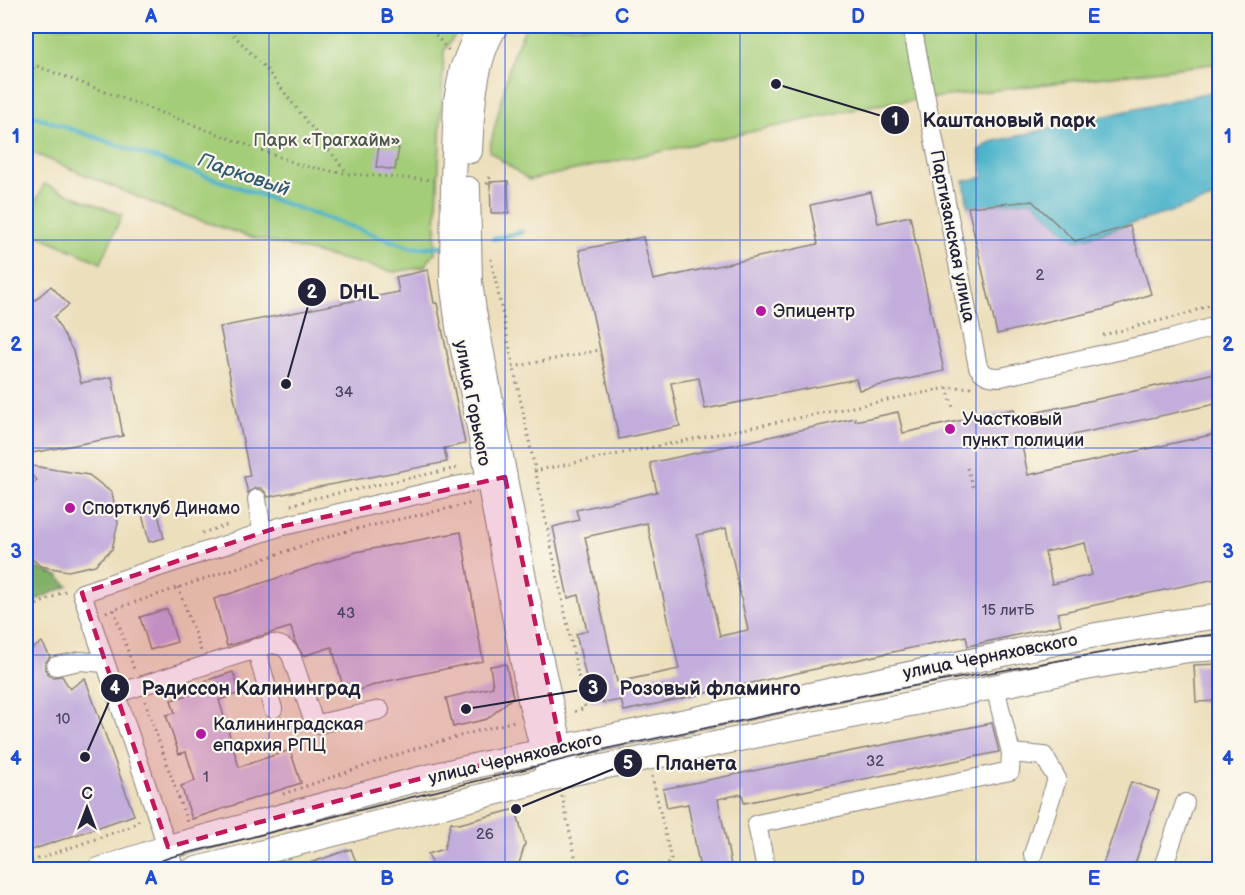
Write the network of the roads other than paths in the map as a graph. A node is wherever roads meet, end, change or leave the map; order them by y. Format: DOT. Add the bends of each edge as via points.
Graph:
graph roads {
  1 [pos="479,26"];
  2 [pos="496,26"];
  3 [pos="912,26"];
  4 [pos="1220,325"];
  5 [pos="488,480"];
  6 [pos="261,498"];
  7 [pos="270,529"];
  8 [pos="1220,616"];
  9 [pos="256,648"];
  10 [pos="1220,648"];
  11 [pos="105,663"];
  12 [pos="56,666"];
  13 [pos="995,687"];
  14 [pos="115,694"];
  15 [pos="273,708"];
  16 [pos="380,710"];
  17 [pos="552,749"];
  18 [pos="1011,753"];
  19 [pos="560,782"];
  20 [pos="1185,803"];
  21 [pos="1033,854"];
  22 [pos="172,858"];
  23 [pos="99,870"];
  24 [pos="194,870"];
  25 [pos="766,870"];
  26 [pos="1162,870"];
  1 -- 5 [label="main road, улица Горького" via="462,69 456,100 452,264 458,327"];
  2 -- 5 [label="main road, улица Горького" via="476,82 468,200 471,292"];
  3 -- 4 [label="street, Партизанская улица" via="978,367 986,376 1001,377"];
  5 -- 7 [label="street"];
  5 -- 17 [label="main road, улица Горького" via="530,700"];
  6 -- 7 [label="street"];
  7 -- 11 [label="street" via="75,592"];
  8 -- 17 [label="main road, улица Черняховского" via="1079,638"];
  9 -- 14 [label="street"];
  9 -- 15 [label="street"];
  9 -- 16 [label="street" via="272,644 286,648 318,724"];
  10 -- 13 [label="main road, улица Черняховского" via="1177,652"];
  11 -- 12 [label="street" via="81,661"];
  11 -- 14 [label="street"];
  13 -- 18 [label="street"];
  13 -- 19 [label="main road, улица Черняховского"];
  14 -- 22 [label="street"];
  17 -- 19 [label="main road, улица Горького"];
  17 -- 22 [label="main road, улица Черняховского" via="415,780"];
  18 -- 21 [label="street" via="1044,756 1057,779"];
  18 -- 25 [label="street" via="1010,771 757,824"];
  19 -- 24 [label="main road, улица Черняховского"];
  20 -- 26 [label="street"];
  22 -- 23 [label="main road, улица Черняховского"];
}
